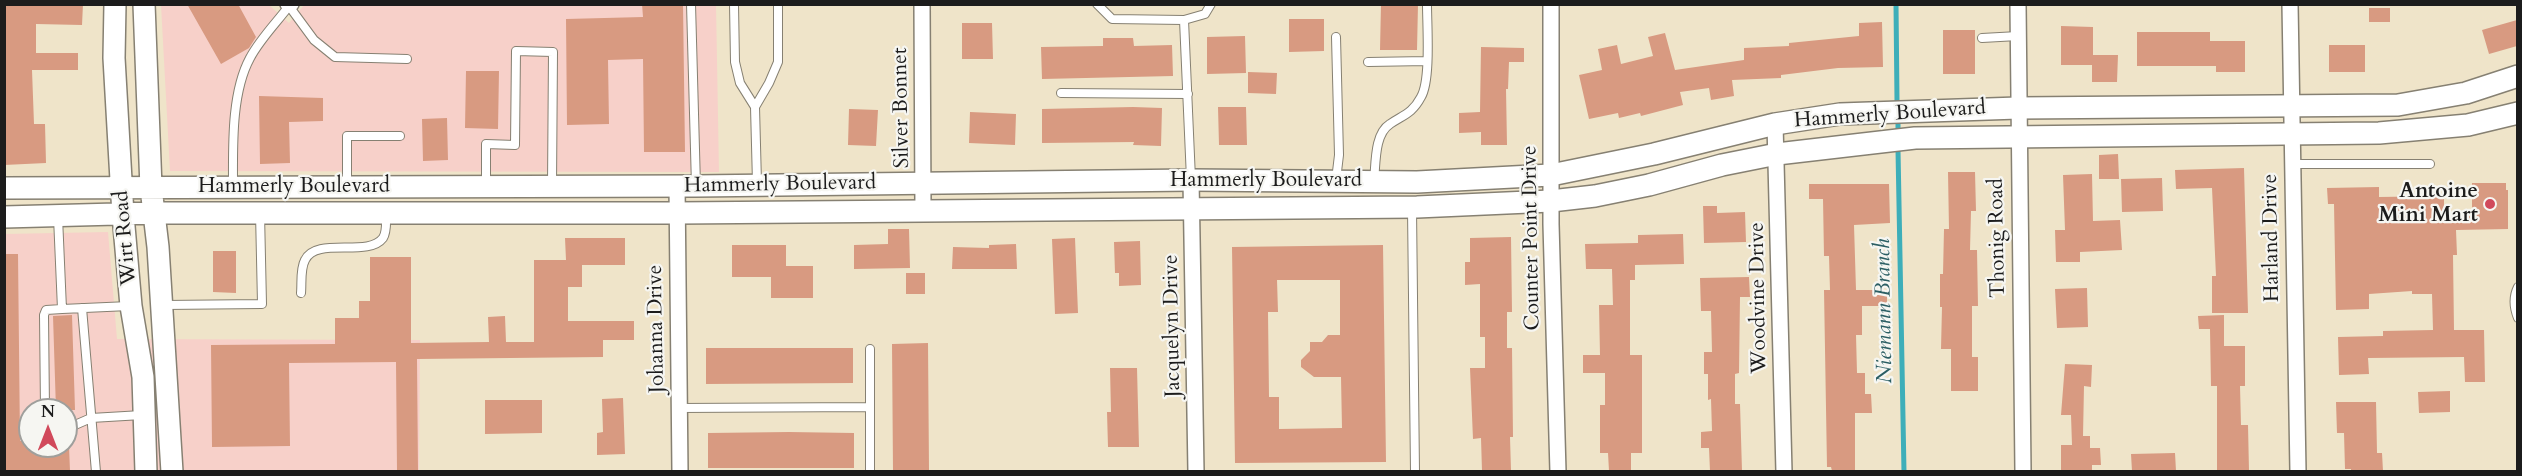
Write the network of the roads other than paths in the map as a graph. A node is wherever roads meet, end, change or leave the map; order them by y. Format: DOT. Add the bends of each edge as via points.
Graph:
graph roads {
  1 [pos="115,4"];
  2 [pos="144,4"];
  3 [pos="691,4"];
  4 [pos="734,4"];
  5 [pos="778,4"];
  6 [pos="922,4"];
  7 [pos="1096,4"];
  8 [pos="1211,4"];
  9 [pos="1427,4"];
  10 [pos="1551,4"];
  11 [pos="2018,4"];
  12 [pos="2290,4"];
  13 [pos="289,5"];
  14 [pos="1184,20"];
  15 [pos="2018,36"];
  16 [pos="1336,37"];
  17 [pos="1982,38"];
  18 [pos="407,59"];
  19 [pos="1427,61"];
  20 [pos="1368,62"];
  21 [pos="2517,76"];
  22 [pos="1061,93"];
  23 [pos="1188,94"];
  24 [pos="755,107"];
  25 [pos="2290,107"];
  26 [pos="2018,108"];
  27 [pos="2517,113"];
  28 [pos="1775,124"];
  29 [pos="2018,135"];
  30 [pos="2290,135"];
  31 [pos="400,136"];
  32 [pos="1777,154"];
  33 [pos="2291,164"];
  34 [pos="2430,164"];
  35 [pos="1551,175"];
  36 [pos="1191,180"];
  37 [pos="1336,182"];
  38 [pos="1374,182"];
  39 [pos="923,183"];
  40 [pos="757,185"];
  41 [pos="552,186"];
  42 [pos="687,186"];
  43 [pos="347,187"];
  44 [pos="430,187"];
  45 [pos="486,187"];
  46 [pos="4,188"];
  47 [pos="151,188"];
  48 [pos="233,188"];
  49 [pos="121,189"];
  50 [pos="1551,201"];
  51 [pos="1412,207"];
  52 [pos="1193,209"];
  53 [pos="923,211"];
  54 [pos="154,213"];
  55 [pos="260,213"];
  56 [pos="386,213"];
  57 [pos="430,213"];
  58 [pos="677,213"];
  59 [pos="123,215"];
  60 [pos="58,216"];
  61 [pos="4,217"];
  62 [pos="2517,287"];
  63 [pos="301,293"];
  64 [pos="162,305"];
  65 [pos="131,306"];
  66 [pos="82,308"];
  67 [pos="62,309"];
  68 [pos="2517,318"];
  69 [pos="870,349"];
  70 [pos="45,398"];
  71 [pos="870,407"];
  72 [pos="679,408"];
  73 [pos="144,415"];
  74 [pos="92,417"];
  75 [pos="78,424"];
  76 [pos="96,471"];
  77 [pos="146,471"];
  78 [pos="172,471"];
  79 [pos="680,471"];
  80 [pos="870,471"];
  81 [pos="1196,471"];
  82 [pos="1415,471"];
  83 [pos="1558,471"];
  84 [pos="1784,471"];
  85 [pos="2023,471"];
  86 [pos="2298,471"];
  1 -- 49 [label="main road, Wirt Road"];
  2 -- 47 [label="main road, Wirt Road"];
  3 -- 42 [label="lane"];
  4 -- 24 [label="lane" via="735,62 740,83"];
  5 -- 24 [label="lane" via="778,62"];
  6 -- 39 [label="street, Silver Bonnet"];
  7 -- 14 [label="lane" via="1112,19"];
  8 -- 14 [label="lane" via="1205,14"];
  9 -- 19 [label="lane"];
  10 -- 35 [label="street, Counter Point Drive"];
  11 -- 15 [label="street, Thonig Road"];
  12 -- 25 [label="street, Harland Drive"];
  13 -- 18 [label="lane" via="314,40 335,57"];
  13 -- 48 [label="lane" via="249,58 238,94"];
  14 -- 23 [label="lane"];
  15 -- 17 [label="lane"];
  15 -- 26 [label="street, Thonig Road"];
  16 -- 37 [label="lane"];
  19 -- 20 [label="lane"];
  19 -- 38 [label="lane" via="1422,96 1407,116 1387,125 1378,142"];
  21 -- 25 [label="main road, Hammerly Boulevard" via="2466,93 2398,105"];
  22 -- 23 [label="lane"];
  23 -- 36 [label="lane"];
  24 -- 40 [label="lane"];
  25 -- 26 [label="main road, Hammerly Boulevard"];
  25 -- 30 [label="street, Harland Drive"];
  26 -- 28 [label="main road, Hammerly Boulevard" via="1840,114"];
  26 -- 29 [label="street, Thonig Road"];
  27 -- 30 [label="main road, Hammerly Boulevard" via="2468,125"];
  28 -- 32 [label="street, Woodvine Drive"];
  28 -- 35 [label="main road, Hammerly Boulevard"];
  29 -- 30 [label="main road, Hammerly Boulevard"];
  29 -- 32 [label="main road, Hammerly Boulevard" via="1915,138"];
  29 -- 85 [label="street, Thonig Road"];
  30 -- 33 [label="street, Harland Drive"];
  31 -- 43 [label="lane" via="347,136"];
  32 -- 50 [label="main road, Hammerly Boulevard" via="1649,185"];
  32 -- 84 [label="street, Woodvine Drive"];
  33 -- 34 [label="lane"];
  33 -- 86 [label="street, Harland Drive"];
  35 -- 38 [label="main road, Hammerly Boulevard"];
  35 -- 50 [label="street, Counter Point Drive"];
  36 -- 37 [label="main road, Hammerly Boulevard"];
  36 -- 39 [label="main road, Hammerly Boulevard"];
  36 -- 52 [label="street, Jacquelyn Drive"];
  37 -- 38 [label="main road, Hammerly Boulevard"];
  39 -- 40 [label="main road, Hammerly Boulevard"];
  39 -- 53 [label="street, Silver Bonnet"];
  40 -- 42 [label="main road, Hammerly Boulevard"];
  41 -- 42 [label="main road, Hammerly Boulevard"];
  41 -- 45 [label="main road, Hammerly Boulevard"];
  41 -- 45 [label="lane" via="553,52 516,51 516,145 486,144"];
  42 -- 58 [label="street, Johanna Drive"];
  43 -- 44 [label="main road, Hammerly Boulevard"];
  43 -- 48 [label="main road, Hammerly Boulevard"];
  44 -- 45 [label="main road, Hammerly Boulevard"];
  44 -- 57 [label="main road"];
  46 -- 49 [label="main road, Hammerly Boulevard"];
  47 -- 48 [label="main road, Hammerly Boulevard"];
  47 -- 49 [label="main road, Hammerly Boulevard"];
  47 -- 54 [label="main road, Wirt Road"];
  49 -- 59 [label="main road, Wirt Road"];
  50 -- 51 [label="main road, Hammerly Boulevard"];
  50 -- 83 [label="street, Counter Point Drive"];
  51 -- 52 [label="main road, Hammerly Boulevard"];
  51 -- 82 [label="lane"];
  52 -- 53 [label="main road, Hammerly Boulevard"];
  52 -- 81 [label="street, Jacquelyn Drive"];
  53 -- 58 [label="main road, Hammerly Boulevard"];
  54 -- 55 [label="main road, Hammerly Boulevard"];
  54 -- 59 [label="main road, Hammerly Boulevard"];
  54 -- 64 [label="main road, Wirt Road"];
  55 -- 56 [label="main road, Hammerly Boulevard"];
  55 -- 64 [label="lane" via="262,304"];
  56 -- 57 [label="main road, Hammerly Boulevard"];
  56 -- 63 [label="lane" via="382,239 359,247 313,251 306,257"];
  57 -- 58 [label="main road, Hammerly Boulevard"];
  58 -- 72 [label="street, Johanna Drive"];
  59 -- 60 [label="main road, Hammerly Boulevard"];
  59 -- 65 [label="main road, Wirt Road"];
  60 -- 61 [label="main road, Hammerly Boulevard"];
  60 -- 67 [label="lane"];
  62 -- 68 [label="lane"];
  64 -- 78 [label="main road, Wirt Road"];
  65 -- 66 [label="lane"];
  65 -- 73 [label="main road, Wirt Road" via="143,376"];
  66 -- 67 [label="lane"];
  66 -- 74 [label="lane"];
  67 -- 70 [label="lane" via="46,310 44,315"];
  69 -- 71 [label="lane"];
  71 -- 72 [label="lane"];
  71 -- 80 [label="lane"];
  72 -- 79 [label="street, Johanna Drive"];
  73 -- 74 [label="lane"];
  73 -- 77 [label="main road, Wirt Road"];
  74 -- 75 [label="lane"];
  74 -- 76 [label="lane"];
}
